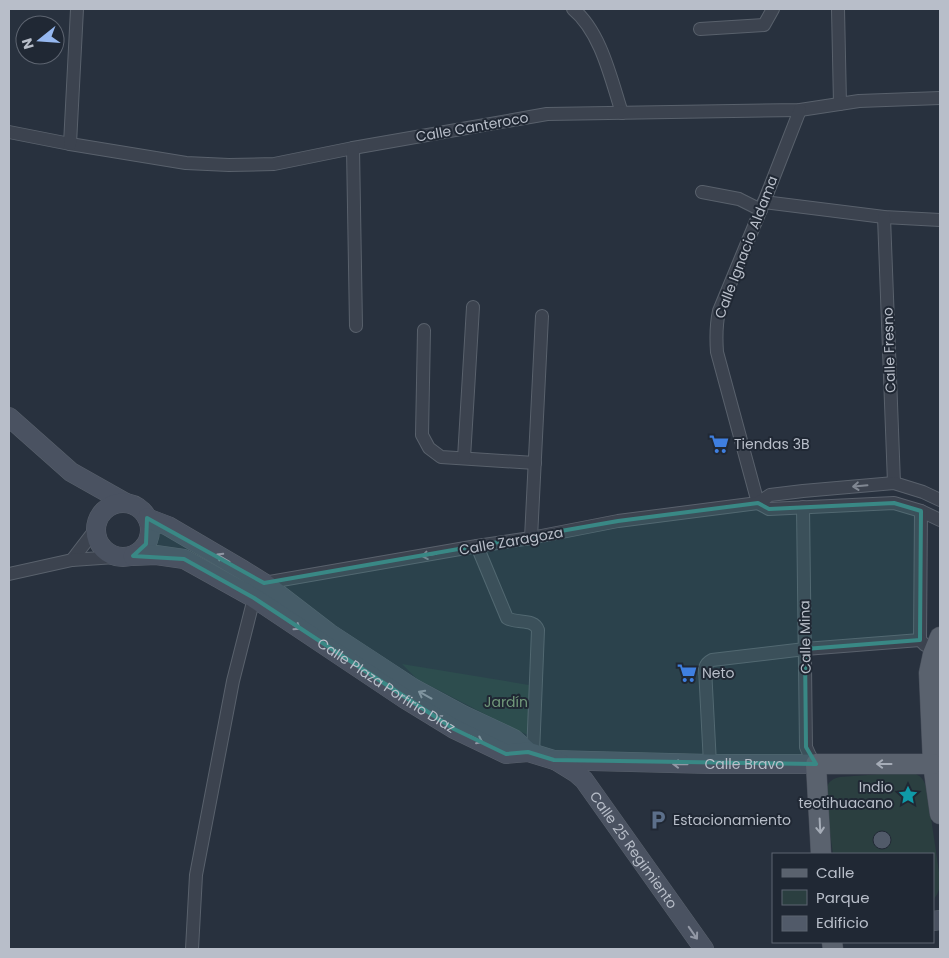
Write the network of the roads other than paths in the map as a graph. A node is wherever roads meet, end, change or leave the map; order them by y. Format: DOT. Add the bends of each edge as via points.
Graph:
graph roads {
  1 [pos="77,9"];
  2 [pos="573,9"];
  3 [pos="773,9"];
  4 [pos="838,9"];
  5 [pos="700,30"];
  6 [pos="940,98"];
  7 [pos="840,104"];
  8 [pos="800,110"];
  9 [pos="622,113"];
  10 [pos="9,132"];
  11 [pos="70,144"];
  12 [pos="353,148"];
  13 [pos="702,192"];
  14 [pos="762,206"];
  15 [pos="884,217"];
  16 [pos="940,220"];
  17 [pos="473,307"];
  18 [pos="542,316"];
  19 [pos="356,326"];
  20 [pos="424,330"];
  21 [pos="9,416"];
  22 [pos="464,458"];
  23 [pos="535,463"];
  24 [pos="72,472"];
  25 [pos="894,484"];
  26 [pos="940,500"];
  27 [pos="126,503"];
  28 [pos="758,503"];
  29 [pos="803,507"];
  30 [pos="922,511"];
  31 [pos="147,518"];
  32 [pos="940,520"];
  33 [pos="98,521"];
  34 [pos="531,538"];
  35 [pos="477,546"];
  36 [pos="124,556"];
  37 [pos="72,560"];
  38 [pos="9,574"];
  39 [pos="259,590"];
  40 [pos="931,644"];
  41 [pos="805,649"];
  42 [pos="530,753"];
  43 [pos="554,760"];
  44 [pos="710,764"];
  45 [pos="816,764"];
  46 [pos="933,764"];
  47 [pos="940,814"];
  48 [pos="821,853"];
  49 [pos="192,949"];
  50 [pos="704,949"];
  1 -- 11 [label="street"];
  2 -- 9 [label="street" via="589,27 599,46"];
  3 -- 5 [label="street" via="764,25"];
  4 -- 7 [label="street"];
  6 -- 7 [label="street, Calle Canteroco"];
  7 -- 8 [label="street, Calle Canteroco"];
  8 -- 9 [label="street, Calle Canteroco"];
  8 -- 14 [label="street, Calle Ignacio Aldama"];
  9 -- 12 [label="street, Calle Canteroco" via="547,114"];
  10 -- 11 [label="street, Calle Canteroco"];
  11 -- 12 [label="street, Calle Canteroco" via="186,163 229,165 274,164"];
  12 -- 19 [label="street"];
  13 -- 14 [label="street"];
  14 -- 15 [label="street"];
  14 -- 28 [label="street, Calle Ignacio Aldama" via="720,311 716,337 717,352"];
  15 -- 16 [label="street"];
  15 -- 25 [label="street, Calle Fresno"];
  17 -- 22 [label="street"];
  18 -- 23 [label="street"];
  20 -- 22 [label="street" via="422,434 429,448 442,457"];
  21 -- 24 [label="main road"];
  22 -- 23 [label="street"];
  23 -- 34 [label="street"];
  24 -- 27 [label="main road"];
  24 -- 33 [label="main road"];
  25 -- 26 [label="street, Calle Zaragoza"];
  25 -- 28 [label="street, Calle Zaragoza, one-way" via="770,495"];
  27 -- 31 [label="main road" via="135,505"];
  27 -- 33 [label="main road" via="108,507"];
  28 -- 29 [label="street, Calle Zaragoza" via="769,509"];
  28 -- 34 [label="street, Calle Zaragoza" via="618,521"];
  29 -- 30 [label="street, Calle Zaragoza" via="894,503"];
  29 -- 41 [label="street, Calle Mina"];
  30 -- 32 [label="street, Calle Zaragoza"];
  30 -- 40 [label="street"];
  31 -- 36 [label="main road" via="150,536 146,544 140,551"];
  39 -- 31 [label="main road, one-way" via="168,526"];
  33 -- 36 [label="main road" via="97,538 101,546 107,553"];
  33 -- 37 [label="street"];
  34 -- 35 [label="street, Calle Zaragoza"];
  35 -- 39 [label="street, Calle Zaragoza, one-way"];
  35 -- 42 [label="street" via="507,618 537,627"];
  36 -- 37 [label="street"];
  36 -- 39 [label="main road" via="156,555 184,559"];
  37 -- 38 [label="street"];
  39 -- 42 [label="main road, Calle Plaza Porfirio Díaz" via="413,688 514,739"];
  39 -- 49 [label="street" via="233,681 196,874"];
  40 -- 41 [label="street"];
  40 -- 46 [label="main road"];
  41 -- 44 [label="street" via="708,662 705,668"];
  41 -- 45 [label="street, Calle Mina" via="806,747"];
  42 -- 43 [label="main road, Calle Plaza Porfirio Díaz"];
  44 -- 43 [label="main road, Calle Bravo, one-way"];
  43 -- 50 [label="main road, Calle 25 Regimiento, one-way" via="584,780"];
  44 -- 45 [label="main road, Calle Bravo"];
  46 -- 45 [label="main road, Calle Bravo, one-way"];
  45 -- 48 [label="main road, one-way"];
  46 -- 47 [label="main road"];
}
